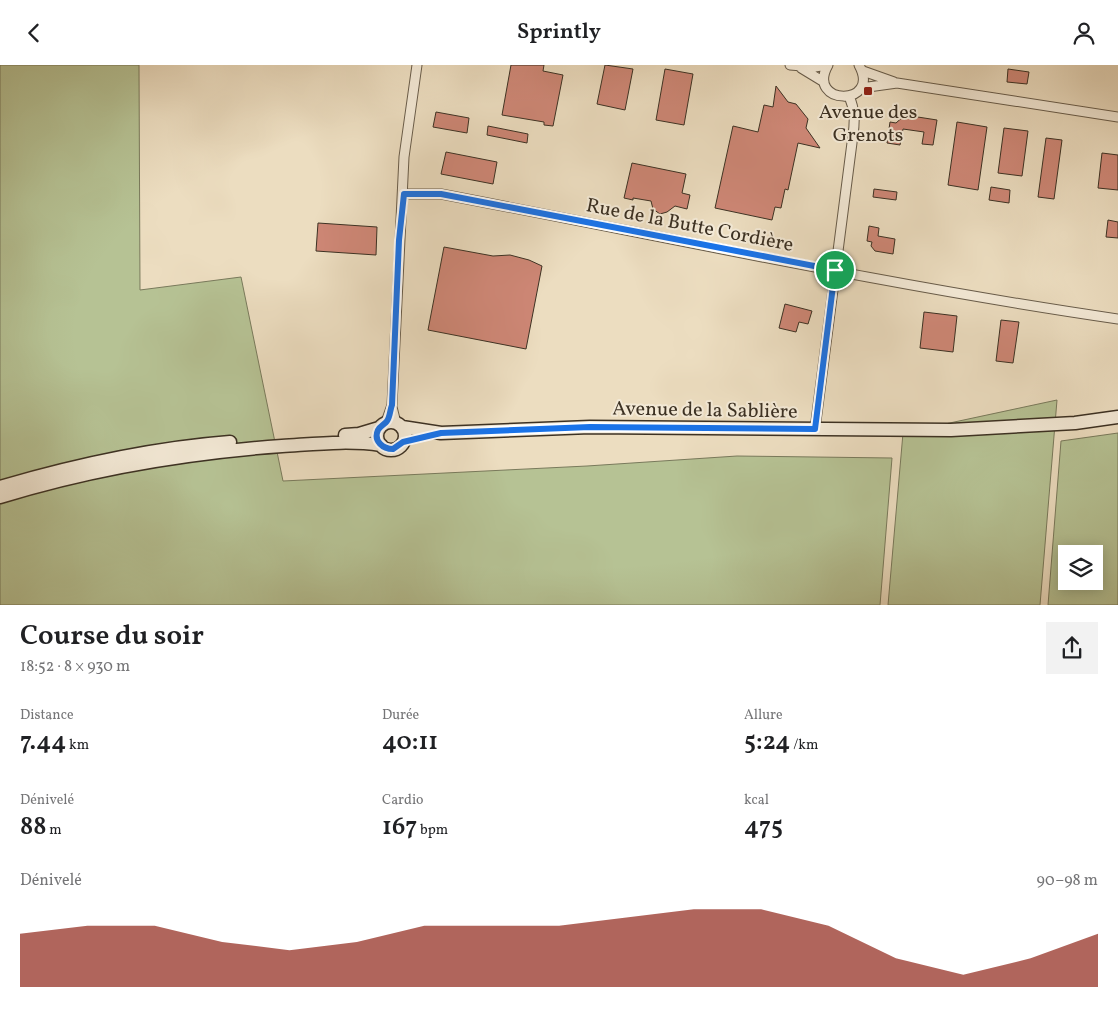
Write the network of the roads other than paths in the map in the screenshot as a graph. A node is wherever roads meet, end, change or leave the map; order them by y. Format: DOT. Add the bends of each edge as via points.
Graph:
graph roads {
  1 [pos="417,65"];
  2 [pos="827,65"];
  3 [pos="794,66"];
  4 [pos="861,68"];
  5 [pos="824,82"];
  6 [pos="897,83"];
  7 [pos="861,88"];
  8 [pos="849,96"];
  9 [pos="1118,117"];
  10 [pos="404,194"];
  11 [pos="835,270"];
  12 [pos="1118,319"];
  13 [pos="1118,417"];
  14 [pos="391,425"];
  15 [pos="815,429"];
  16 [pos="441,433"];
  17 [pos="403,442"];
  18 [pos="381,445"];
  19 [pos="0,487"];
  20 [pos="0,497"];
  1 -- 10 [label="street" via="406,134"];
  2 -- 3 [label="street"];
  2 -- 5 [label="street"];
  3 -- 5 [label="street"];
  4 -- 6 [label="street"];
  4 -- 7 [label="street"];
  5 -- 8 [label="street" via="832,94"];
  6 -- 7 [label="street"];
  6 -- 9 [label="street"];
  7 -- 8 [label="street"];
  8 -- 11 [label="street" via="855,118"];
  10 -- 11 [label="street, Rue de la Butte Cordière" via="441,194"];
  10 -- 14 [label="street"];
  11 -- 12 [label="street, Rue de la Butte Cordière" via="1045,309"];
  11 -- 15 [label="street"];
  13 -- 15 [label="main road, Avenue de la Sablière" via="1075,423 951,430"];
  14 -- 16 [label="main road, Avenue de la Sablière"];
  14 -- 17 [label="main road" via="405,436"];
  14 -- 18 [label="main road" via="377,437"];
  14 -- 19 [label="main road" via="347,435 171,449 78,467"];
  15 -- 16 [label="main road, Avenue de la Sablière" via="590,427"];
  16 -- 17 [label="main road, Avenue de la Sablière"];
  17 -- 18 [label="main road" via="393,449"];
  18 -- 20 [label="main road" via="348,442 214,452 104,471"];
}
